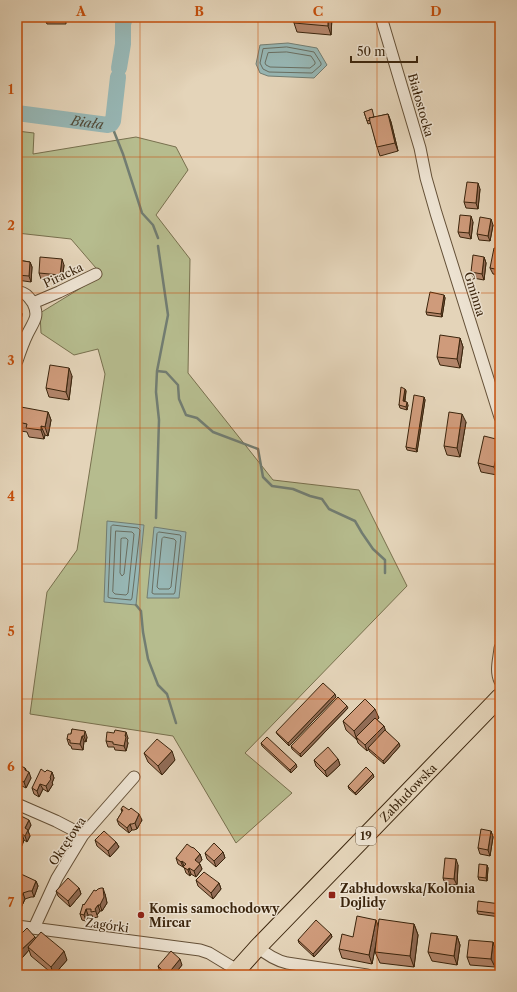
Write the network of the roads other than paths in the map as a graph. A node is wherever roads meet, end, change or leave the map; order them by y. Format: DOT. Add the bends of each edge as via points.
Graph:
graph roads {
  1 [pos="381,17"];
  2 [pos="426,178"];
  3 [pos="96,274"];
  4 [pos="17,291"];
  5 [pos="33,303"];
  6 [pos="17,361"];
  7 [pos="500,417"];
  8 [pos="500,648"];
  9 [pos="500,681"];
  10 [pos="500,697"];
  11 [pos="134,777"];
  12 [pos="17,804"];
  13 [pos="83,835"];
  14 [pos="17,926"];
  15 [pos="34,928"];
  16 [pos="258,947"];
  17 [pos="235,973"];
  18 [pos="367,975"];
  1 -- 2 [label="street, Białostocka" via="420,148"];
  2 -- 7 [label="street, Gminna"];
  3 -- 5 [label="street, Piracka"];
  4 -- 5 [label="street" via="28,296"];
  5 -- 6 [label="street" via="36,316"];
  8 -- 9 [label="street"];
  10 -- 16 [label="highway, Zabłudowska / 19"];
  11 -- 13 [label="street, Okrętowa"];
  12 -- 13 [label="street"];
  13 -- 15 [label="street, Okrętowa" via="57,878"];
  14 -- 15 [label="street, Zagórki"];
  15 -- 17 [label="street, Zagórki" via="200,950 210,953"];
  16 -- 17 [label="highway, Zabłudowska / 19"];
  16 -- 18 [label="street" via="269,956 287,963"];
}
